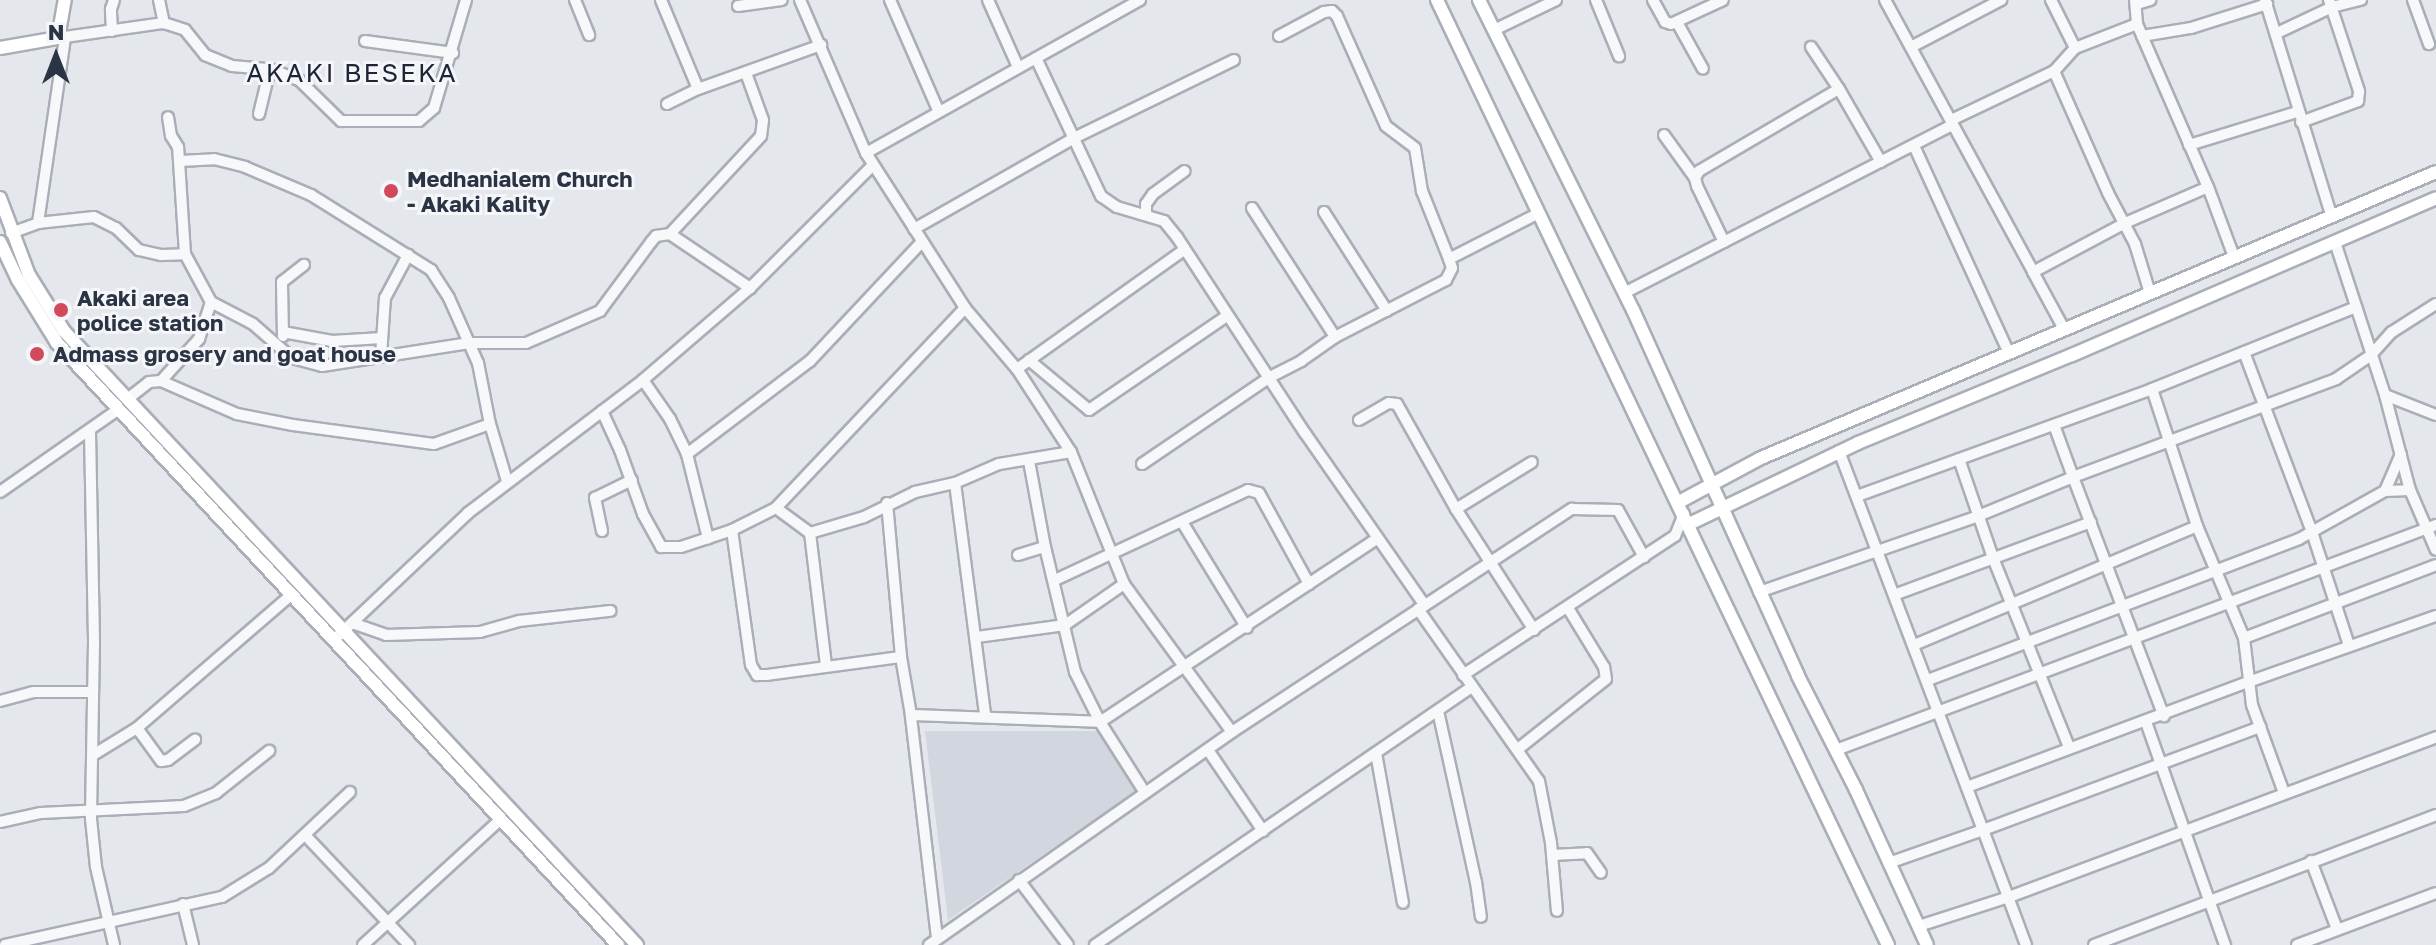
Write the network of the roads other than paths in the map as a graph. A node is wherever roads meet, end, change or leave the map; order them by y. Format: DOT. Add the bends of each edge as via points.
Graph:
graph roads {
  1 [pos="65,0"];
  2 [pos="114,0"];
  3 [pos="159,0"];
  4 [pos="466,0"];
  5 [pos="575,0"];
  6 [pos="661,0"];
  7 [pos="782,0"];
  8 [pos="800,0"];
  9 [pos="890,0"];
  10 [pos="988,0"];
  11 [pos="1140,0"];
  12 [pos="1437,0"];
  13 [pos="1479,0"];
  14 [pos="1556,0"];
  15 [pos="1596,0"];
  16 [pos="1653,0"];
  17 [pos="1723,0"];
  18 [pos="1885,0"];
  19 [pos="2001,0"];
  20 [pos="2051,0"];
  21 [pos="2150,0"];
  22 [pos="2361,0"];
  23 [pos="2413,0"];
  24 [pos="2136,2"];
  25 [pos="2266,2"];
  26 [pos="2331,4"];
  27 [pos="738,6"];
  28 [pos="164,23"];
  29 [pos="1678,24"];
  30 [pos="2137,24"];
  31 [pos="1494,30"];
  32 [pos="112,31"];
  33 [pos="2277,33"];
  34 [pos="589,35"];
  35 [pos="1279,36"];
  36 [pos="2142,36"];
  37 [pos="61,37"];
  38 [pos="365,41"];
  39 [pos="2429,44"];
  40 [pos="821,45"];
  41 [pos="1811,47"];
  42 [pos="1911,47"];
  43 [pos="0,48"];
  44 [pos="2075,48"];
  45 [pos="453,53"];
  46 [pos="1619,56"];
  47 [pos="1036,58"];
  48 [pos="1234,60"];
  49 [pos="1018,67"];
  50 [pos="270,69"];
  51 [pos="1703,69"];
  52 [pos="2054,71"];
  53 [pos="746,73"];
  54 [pos="698,89"];
  55 [pos="1839,89"];
  56 [pos="667,104"];
  57 [pos="938,110"];
  58 [pos="259,114"];
  59 [pos="168,117"];
  60 [pos="2299,117"];
  61 [pos="1952,123"];
  62 [pos="1664,135"];
  63 [pos="1074,138"];
  64 [pos="2189,145"];
  65 [pos="1915,148"];
  66 [pos="866,153"];
  67 [pos="180,161"];
  68 [pos="1881,162"];
  69 [pos="873,165"];
  70 [pos="1185,171"];
  71 [pos="2436,172"];
  72 [pos="1695,178"];
  73 [pos="2416,180"];
  74 [pos="2208,187"];
  75 [pos="0,198"];
  76 [pos="2436,198"];
  77 [pos="2418,206"];
  78 [pos="1252,208"];
  79 [pos="1324,212"];
  80 [pos="1146,214"];
  81 [pos="1537,214"];
  82 [pos="2331,215"];
  83 [pos="38,223"];
  84 [pos="2125,223"];
  85 [pos="914,229"];
  86 [pos="670,234"];
  87 [pos="3,242"];
  88 [pos="1724,242"];
  89 [pos="2335,242"];
  90 [pos="921,243"];
  91 [pos="1184,250"];
  92 [pos="185,254"];
  93 [pos="408,255"];
  94 [pos="2234,257"];
  95 [pos="1449,259"];
  96 [pos="304,265"];
  97 [pos="2033,272"];
  98 [pos="750,288"];
  99 [pos="1624,293"];
  100 [pos="2150,293"];
  101 [pos="211,302"];
  102 [pos="2436,304"];
  103 [pos="2356,307"];
  104 [pos="965,308"];
  105 [pos="1387,311"];
  106 [pos="1227,316"];
  107 [pos="2064,329"];
  108 [pos="283,332"];
  109 [pos="1335,337"];
  110 [pos="382,338"];
  111 [pos="469,343"];
  112 [pos="283,351"];
  113 [pos="2244,352"];
  114 [pos="2009,353"];
  115 [pos="2371,355"];
  116 [pos="381,356"];
  117 [pos="1029,360"];
  118 [pos="1017,369"];
  119 [pos="1270,377"];
  120 [pos="643,380"];
  121 [pos="161,381"];
  122 [pos="2152,389"];
  123 [pos="2385,395"];
  124 [pos="130,397"];
  125 [pos="2265,406"];
  126 [pos="119,409"];
  127 [pos="602,411"];
  128 [pos="2436,415"];
  129 [pos="1359,420"];
  130 [pos="490,424"];
  131 [pos="2054,425"];
  132 [pos="90,432"];
  133 [pos="2170,440"];
  134 [pos="1839,451"];
  135 [pos="1071,452"];
  136 [pos="687,454"];
  137 [pos="2401,454"];
  138 [pos="1959,459"];
  139 [pos="1029,461"];
  140 [pos="1532,462"];
  141 [pos="1142,464"];
  142 [pos="2073,477"];
  143 [pos="632,480"];
  144 [pos="507,481"];
  145 [pos="955,483"];
  146 [pos="1711,486"];
  147 [pos="2410,490"];
  148 [pos="2385,491"];
  149 [pos="0,492"];
  150 [pos="1857,496"];
  151 [pos="887,503"];
  152 [pos="1720,506"];
  153 [pos="776,508"];
  154 [pos="1456,509"];
  155 [pos="1684,513"];
  156 [pos="1978,516"];
  157 [pos="1182,522"];
  158 [pos="2091,522"];
  159 [pos="2436,525"];
  160 [pos="2197,526"];
  161 [pos="2311,529"];
  162 [pos="2425,529"];
  163 [pos="732,530"];
  164 [pos="602,531"];
  165 [pos="810,533"];
  166 [pos="708,538"];
  167 [pos="1377,539"];
  168 [pos="1045,547"];
  169 [pos="1877,549"];
  170 [pos="2436,550"];
  171 [pos="1112,554"];
  172 [pos="1018,555"];
  173 [pos="1644,557"];
  174 [pos="1993,558"];
  175 [pos="1489,561"];
  176 [pos="2107,564"];
  177 [pos="2436,565"];
  178 [pos="2323,566"];
  179 [pos="2216,568"];
  180 [pos="1055,580"];
  181 [pos="1124,584"];
  182 [pos="1309,584"];
  183 [pos="1759,592"];
  184 [pos="292,594"];
  185 [pos="1894,595"];
  186 [pos="2230,600"];
  187 [pos="2011,602"];
  188 [pos="2335,603"];
  189 [pos="2124,604"];
  190 [pos="1421,606"];
  191 [pos="1568,608"];
  192 [pos="610,611"];
  193 [pos="2436,616"];
  194 [pos="1065,625"];
  195 [pos="1247,628"];
  196 [pos="1534,630"];
  197 [pos="343,631"];
  198 [pos="2137,636"];
  199 [pos="977,637"];
  200 [pos="2244,638"];
  201 [pos="2028,641"];
  202 [pos="1914,645"];
  203 [pos="2349,645"];
  204 [pos="901,657"];
  205 [pos="826,666"];
  206 [pos="1187,667"];
  207 [pos="2039,672"];
  208 [pos="1463,675"];
  209 [pos="1928,680"];
  210 [pos="2251,681"];
  211 [pos="1472,687"];
  212 [pos="93,692"];
  213 [pos="0,701"];
  214 [pos="1938,710"];
  215 [pos="1438,711"];
  216 [pos="911,715"];
  217 [pos="985,715"];
  218 [pos="2164,716"];
  219 [pos="1100,722"];
  220 [pos="2146,722"];
  221 [pos="2260,727"];
  222 [pos="137,728"];
  223 [pos="1232,732"];
  224 [pos="2436,737"];
  225 [pos="195,740"];
  226 [pos="2069,747"];
  227 [pos="1518,749"];
  228 [pos="1208,750"];
  229 [pos="1836,750"];
  230 [pos="269,751"];
  231 [pos="1376,753"];
  232 [pos="93,755"];
  233 [pos="2158,764"];
  234 [pos="1967,787"];
  235 [pos="350,792"];
  236 [pos="1145,793"];
  237 [pos="2284,793"];
  238 [pos="91,812"];
  239 [pos="2436,815"];
  240 [pos="501,819"];
  241 [pos="0,822"];
  242 [pos="1983,830"];
  243 [pos="1263,831"];
  244 [pos="2183,831"];
  245 [pos="306,836"];
  246 [pos="1552,855"];
  247 [pos="2311,861"];
  248 [pos="1889,863"];
  249 [pos="1601,873"];
  250 [pos="1019,880"];
  251 [pos="2436,893"];
  252 [pos="2009,897"];
  253 [pos="2209,900"];
  254 [pos="1403,903"];
  255 [pos="183,904"];
  256 [pos="1557,911"];
  257 [pos="1481,917"];
  258 [pos="109,920"];
  259 [pos="387,922"];
  260 [pos="1919,926"];
  261 [pos="2337,929"];
  262 [pos="933,942"];
  263 [pos="5,945"];
  264 [pos="114,945"];
  265 [pos="193,945"];
  266 [pos="363,945"];
  267 [pos="409,945"];
  268 [pos="618,945"];
  269 [pos="637,945"];
  270 [pos="1068,945"];
  271 [pos="1095,945"];
  272 [pos="1888,945"];
  273 [pos="1927,945"];
  274 [pos="2026,945"];
  275 [pos="2094,945"];
  276 [pos="2225,945"];
  277 [pos="2297,945"];
  1 -- 37 [label="main road"];
  2 -- 32 [label="street"];
  3 -- 28 [label="street"];
  4 -- 45 [label="street"];
  5 -- 34 [label="street"];
  6 -- 54 [label="street"];
  7 -- 27 [label="street"];
  8 -- 40 [label="street"];
  9 -- 57 [label="street"];
  10 -- 49 [label="street"];
  11 -- 47 [label="street"];
  12 -- 81 [label="main road"];
  13 -- 31 [label="main road"];
  14 -- 31 [label="street"];
  15 -- 46 [label="street"];
  16 -- 29 [label="street" via="1665,22"];
  17 -- 29 [label="street"];
  18 -- 42 [label="street"];
  19 -- 42 [label="street"];
  20 -- 44 [label="street"];
  21 -- 24 [label="street"];
  22 -- 26 [label="street"];
  23 -- 39 [label="street"];
  24 -- 30 [label="street"];
  25 -- 33 [label="street"];
  25 -- 36 [label="street" via="2191,28"];
  26 -- 33 [label="street"];
  26 -- 60 [label="street" via="2358,101"];
  28 -- 32 [label="street"];
  28 -- 50 [label="street" via="185,30 205,55 232,66"];
  29 -- 51 [label="street"];
  30 -- 36 [label="street"];
  30 -- 44 [label="street"];
  31 -- 99 [label="main road"];
  32 -- 37 [label="street"];
  33 -- 60 [label="street"];
  35 -- 95 [label="street" via="1324,12 1337,16 1386,126 1415,148 1422,191"];
  36 -- 64 [label="street"];
  37 -- 43 [label="main road"];
  37 -- 83 [label="street"];
  38 -- 45 [label="street"];
  40 -- 53 [label="street"];
  40 -- 66 [label="street"];
  41 -- 55 [label="street"];
  42 -- 61 [label="street"];
  44 -- 52 [label="street"];
  45 -- 50 [label="street" via="434,108 419,121 341,121 308,87"];
  47 -- 49 [label="street"];
  47 -- 63 [label="street"];
  48 -- 63 [label="street"];
  49 -- 57 [label="street"];
  50 -- 58 [label="street"];
  52 -- 61 [label="street"];
  52 -- 84 [label="street"];
  53 -- 54 [label="street"];
  53 -- 86 [label="street" via="764,129"];
  54 -- 56 [label="street"];
  55 -- 68 [label="street"];
  55 -- 72 [label="street"];
  57 -- 66 [label="street"];
  59 -- 67 [label="street"];
  60 -- 64 [label="street"];
  60 -- 82 [label="street"];
  61 -- 65 [label="street"];
  61 -- 97 [label="street"];
  62 -- 72 [label="street"];
  63 -- 80 [label="street" via="1101,196 1117,207"];
  63 -- 85 [label="street"];
  64 -- 74 [label="street"];
  65 -- 68 [label="street"];
  65 -- 114 [label="street"];
  66 -- 69 [label="street"];
  67 -- 92 [label="street"];
  67 -- 93 [label="street" via="202,157 245,167 311,195"];
  68 -- 88 [label="street"];
  69 -- 85 [label="street"];
  69 -- 98 [label="street"];
  70 -- 80 [label="street" via="1153,194"];
  71 -- 73 [label="main road"];
  72 -- 88 [label="street"];
  73 -- 77 [label="main road"];
  73 -- 82 [label="main road"];
  74 -- 84 [label="street"];
  74 -- 94 [label="street"];
  75 -- 87 [label="main road"];
  76 -- 77 [label="main road"];
  77 -- 89 [label="main road"];
  78 -- 109 [label="street"];
  79 -- 105 [label="street"];
  80 -- 91 [label="street" via="1164,221"];
  81 -- 95 [label="street"];
  81 -- 155 [label="main road"];
  82 -- 94 [label="main road"];
  83 -- 87 [label="street"];
  83 -- 92 [label="street" via="94,217 116,228 139,250"];
  84 -- 97 [label="street"];
  84 -- 100 [label="street"];
  85 -- 90 [label="street"];
  86 -- 98 [label="street"];
  86 -- 111 [label="street" via="656,236 627,269 607,304 589,318 533,342"];
  87 -- 124 [label="main road" via="64,331"];
  87 -- 126 [label="main road" via="50,333"];
  88 -- 99 [label="street"];
  89 -- 103 [label="street"];
  89 -- 134 [label="main road"];
  90 -- 104 [label="street"];
  90 -- 136 [label="street" via="810,361"];
  91 -- 106 [label="street"];
  91 -- 117 [label="street"];
  92 -- 101 [label="street"];
  93 -- 110 [label="street" via="385,298"];
  93 -- 111 [label="street" via="440,282"];
  94 -- 100 [label="main road"];
  95 -- 105 [label="street" via="1452,268 1446,280"];
  96 -- 108 [label="street" via="282,282"];
  97 -- 107 [label="street"];
  98 -- 120 [label="street"];
  99 -- 146 [label="main road"];
  100 -- 107 [label="main road"];
  101 -- 112 [label="street" via="253,324"];
  101 -- 121 [label="street" via="202,334"];
  102 -- 115 [label="street" via="2392,332"];
  103 -- 113 [label="street"];
  103 -- 115 [label="street"];
  104 -- 118 [label="street"];
  104 -- 153 [label="street"];
  105 -- 109 [label="street"];
  106 -- 117 [label="street" via="1089,410"];
  106 -- 119 [label="street"];
  107 -- 114 [label="main road"];
  108 -- 110 [label="street" via="332,341"];
  108 -- 112 [label="street"];
  109 -- 119 [label="street"];
  110 -- 116 [label="street"];
  111 -- 116 [label="street"];
  111 -- 130 [label="street" via="485,387"];
  112 -- 116 [label="street" via="322,366"];
  113 -- 122 [label="street"];
  113 -- 125 [label="street"];
  114 -- 146 [label="main road" via="1761,458"];
  115 -- 123 [label="street"];
  115 -- 125 [label="street" via="2336,379"];
  117 -- 118 [label="street"];
  118 -- 135 [label="street"];
  119 -- 141 [label="street"];
  119 -- 167 [label="street"];
  120 -- 127 [label="street"];
  120 -- 136 [label="street"];
  121 -- 124 [label="street" via="149,382"];
  121 -- 130 [label="street" via="237,414 420,443 442,443"];
  122 -- 131 [label="street"];
  122 -- 133 [label="street"];
  123 -- 128 [label="street"];
  123 -- 137 [label="street"];
  124 -- 197 [label="main road"];
  125 -- 133 [label="street"];
  125 -- 161 [label="street"];
  126 -- 132 [label="street"];
  126 -- 184 [label="main road"];
  127 -- 143 [label="street"];
  127 -- 144 [label="street"];
  129 -- 154 [label="street" via="1389,403 1397,404"];
  130 -- 144 [label="street"];
  131 -- 138 [label="street"];
  131 -- 142 [label="street"];
  132 -- 149 [label="street"];
  132 -- 212 [label="street"];
  133 -- 142 [label="street"];
  133 -- 160 [label="street"];
  134 -- 150 [label="street"];
  134 -- 152 [label="main road"];
  135 -- 139 [label="street"];
  135 -- 171 [label="street"];
  136 -- 166 [label="street"];
  137 -- 147 [label="street"];
  137 -- 148 [label="street"];
  138 -- 150 [label="street"];
  138 -- 156 [label="street"];
  139 -- 145 [label="street" via="999,464"];
  139 -- 168 [label="street"];
  140 -- 154 [label="street"];
  142 -- 156 [label="street"];
  142 -- 158 [label="street"];
  143 -- 164 [label="street" via="595,498"];
  143 -- 166 [label="street" via="661,547"];
  144 -- 197 [label="street"];
  145 -- 151 [label="street"];
  145 -- 199 [label="street"];
  146 -- 152 [label="main road"];
  146 -- 155 [label="main road"];
  147 -- 148 [label="street"];
  147 -- 162 [label="street"];
  148 -- 161 [label="street"];
  150 -- 169 [label="street"];
  151 -- 165 [label="street" via="864,517"];
  151 -- 204 [label="street"];
  152 -- 155 [label="main road"];
  152 -- 183 [label="main road"];
  153 -- 163 [label="street"];
  153 -- 165 [label="street"];
  154 -- 175 [label="street"];
  155 -- 173 [label="street" via="1675,536"];
  155 -- 272 [label="main road"];
  156 -- 169 [label="street"];
  156 -- 174 [label="street"];
  157 -- 171 [label="street"];
  157 -- 182 [label="street" via="1255,490"];
  157 -- 195 [label="street"];
  158 -- 174 [label="street"];
  158 -- 176 [label="street"];
  159 -- 162 [label="street"];
  160 -- 176 [label="street"];
  160 -- 179 [label="street"];
  161 -- 178 [label="street"];
  161 -- 179 [label="street" via="2299,539"];
  162 -- 170 [label="street"];
  162 -- 178 [label="street"];
  163 -- 166 [label="street"];
  163 -- 205 [label="street" via="752,671 767,675"];
  165 -- 205 [label="street"];
  167 -- 182 [label="street"];
  167 -- 190 [label="street"];
  168 -- 172 [label="street"];
  168 -- 180 [label="street"];
  169 -- 183 [label="street"];
  169 -- 185 [label="street"];
  171 -- 180 [label="street"];
  171 -- 181 [label="street"];
  173 -- 175 [label="street" via="1618,510 1582,507"];
  173 -- 191 [label="street"];
  174 -- 185 [label="street"];
  174 -- 187 [label="street"];
  175 -- 190 [label="street"];
  175 -- 196 [label="street"];
  176 -- 187 [label="street"];
  176 -- 189 [label="street"];
  177 -- 188 [label="street"];
  178 -- 186 [label="street"];
  178 -- 188 [label="street"];
  179 -- 186 [label="street"];
  179 -- 189 [label="street"];
  180 -- 194 [label="street"];
  181 -- 194 [label="street"];
  181 -- 206 [label="street"];
  182 -- 195 [label="street"];
  183 -- 229 [label="main road"];
  184 -- 197 [label="main road"];
  184 -- 222 [label="street"];
  185 -- 202 [label="street"];
  186 -- 198 [label="street"];
  186 -- 200 [label="street"];
  187 -- 201 [label="street"];
  187 -- 202 [label="street"];
  188 -- 200 [label="street"];
  188 -- 203 [label="street"];
  189 -- 198 [label="street"];
  189 -- 201 [label="street"];
  190 -- 208 [label="street"];
  190 -- 223 [label="street"];
  191 -- 196 [label="street"];
  191 -- 227 [label="street" via="1606,679"];
  192 -- 197 [label="street" via="519,621 480,632"];
  193 -- 203 [label="street"];
  194 -- 199 [label="street"];
  194 -- 219 [label="street" via="1075,672"];
  195 -- 206 [label="street"];
  196 -- 208 [label="street"];
  197 -- 240 [label="main road"];
  197 -- 269 [label="main road"];
  198 -- 207 [label="street"];
  198 -- 218 [label="street"];
  199 -- 217 [label="street"];
  200 -- 210 [label="street"];
  201 -- 207 [label="street"];
  201 -- 209 [label="street"];
  202 -- 209 [label="street"];
  203 -- 210 [label="street"];
  204 -- 205 [label="street"];
  204 -- 216 [label="street"];
  206 -- 219 [label="street"];
  206 -- 223 [label="street"];
  207 -- 214 [label="street"];
  207 -- 226 [label="street"];
  208 -- 211 [label="street"];
  209 -- 214 [label="street"];
  210 -- 218 [label="street"];
  210 -- 221 [label="street"];
  211 -- 215 [label="street"];
  211 -- 227 [label="street"];
  212 -- 213 [label="street" via="34,692"];
  212 -- 232 [label="street"];
  214 -- 229 [label="street"];
  214 -- 234 [label="street"];
  215 -- 231 [label="street"];
  215 -- 257 [label="street"];
  216 -- 217 [label="street"];
  216 -- 262 [label="street"];
  217 -- 219 [label="street"];
  218 -- 220 [label="street"];
  219 -- 236 [label="street"];
  220 -- 226 [label="street"];
  220 -- 233 [label="street"];
  221 -- 233 [label="street"];
  221 -- 237 [label="street"];
  222 -- 225 [label="street" via="161,761"];
  222 -- 232 [label="street"];
  223 -- 228 [label="street"];
  224 -- 237 [label="street"];
  226 -- 234 [label="street"];
  227 -- 246 [label="street" via="1539,781"];
  228 -- 236 [label="street"];
  228 -- 243 [label="street"];
  229 -- 248 [label="main road"];
  230 -- 238 [label="street" via="197,802"];
  231 -- 243 [label="street"];
  231 -- 254 [label="street"];
  232 -- 238 [label="street"];
  233 -- 242 [label="street"];
  233 -- 244 [label="street"];
  234 -- 242 [label="street"];
  235 -- 245 [label="street"];
  236 -- 250 [label="street"];
  237 -- 244 [label="street"];
  238 -- 241 [label="street" via="41,813"];
  238 -- 258 [label="street" via="96,867"];
  239 -- 247 [label="street"];
  240 -- 259 [label="street"];
  240 -- 268 [label="main road"];
  242 -- 248 [label="street"];
  242 -- 252 [label="street"];
  243 -- 271 [label="street"];
  244 -- 252 [label="street"];
  244 -- 253 [label="street"];
  245 -- 255 [label="street" via="232,893"];
  245 -- 259 [label="street"];
  246 -- 249 [label="street" via="1587,853"];
  246 -- 256 [label="street"];
  247 -- 253 [label="street"];
  247 -- 261 [label="street"];
  248 -- 260 [label="main road"];
  250 -- 262 [label="street"];
  250 -- 270 [label="street"];
  251 -- 261 [label="street"];
  252 -- 260 [label="street"];
  252 -- 274 [label="street"];
  253 -- 275 [label="street"];
  253 -- 276 [label="street"];
  255 -- 258 [label="street"];
  255 -- 265 [label="street"];
  258 -- 263 [label="street"];
  258 -- 264 [label="street"];
  259 -- 266 [label="street"];
  259 -- 267 [label="street"];
  260 -- 273 [label="main road"];
  261 -- 277 [label="street"];
}
